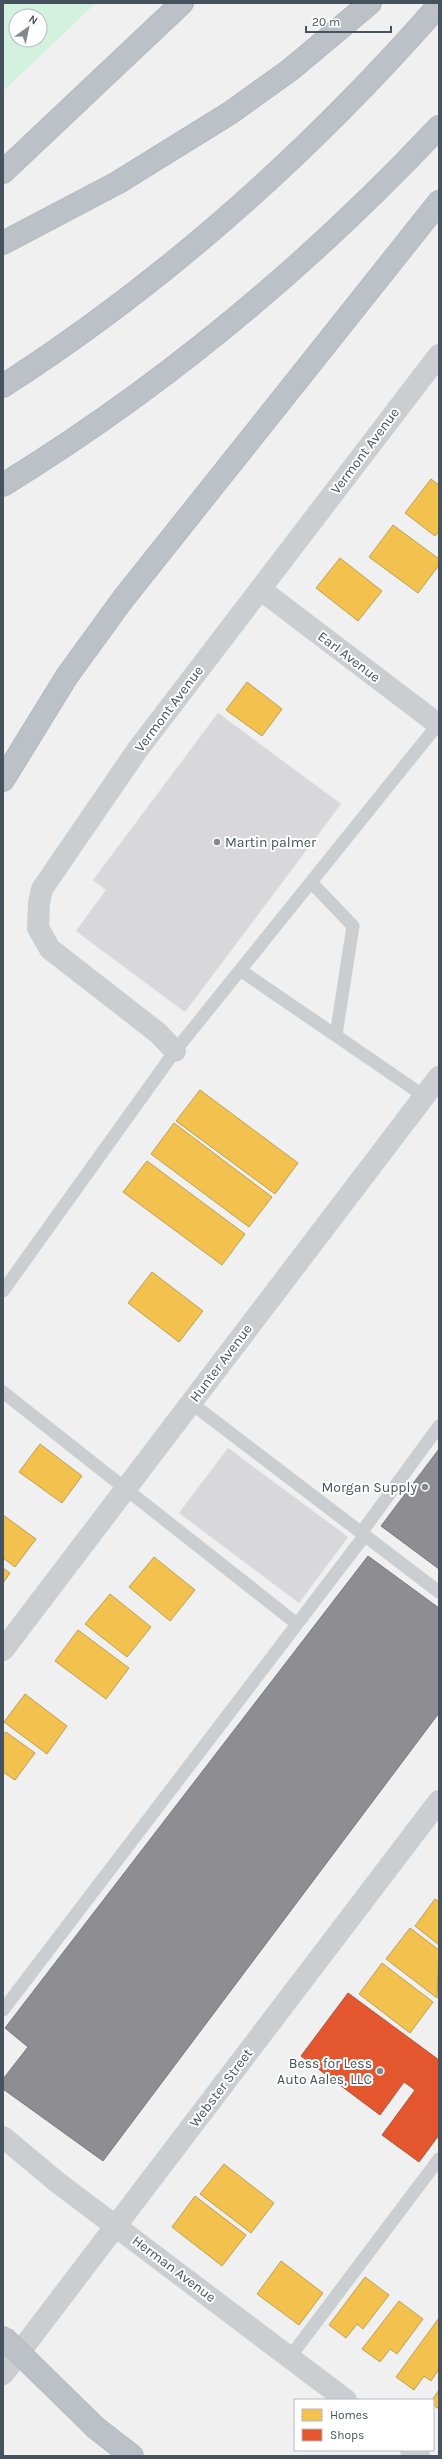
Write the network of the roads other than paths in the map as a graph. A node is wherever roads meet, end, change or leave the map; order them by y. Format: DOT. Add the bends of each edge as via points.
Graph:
graph roads {
  1 [pos="182,3"];
  2 [pos="370,3"];
  3 [pos="439,5"];
  4 [pos="439,127"];
  5 [pos="3,172"];
  6 [pos="439,202"];
  7 [pos="3,243"];
  8 [pos="439,355"];
  9 [pos="3,386"];
  10 [pos="3,485"];
  11 [pos="260,589"];
  12 [pos="439,724"];
  13 [pos="3,780"];
  14 [pos="311,882"];
  15 [pos="240,970"];
  16 [pos="336,1035"];
  17 [pos="175,1051"];
  18 [pos="439,1077"];
  19 [pos="424,1096"];
  20 [pos="3,1291"];
  21 [pos="3,1392"];
  22 [pos="191,1403"];
  23 [pos="439,1426"];
  24 [pos="126,1488"];
  25 [pos="363,1534"];
  26 [pos="439,1592"];
  27 [pos="297,1624"];
  28 [pos="3,1650"];
  29 [pos="439,1801"];
  30 [pos="3,2010"];
  31 [pos="3,2137"];
  32 [pos="439,2159"];
  33 [pos="435,2173"];
  34 [pos="117,2225"];
  35 [pos="3,2337"];
  36 [pos="290,2357"];
  37 [pos="3,2374"];
  38 [pos="345,2399"];
  39 [pos="132,2456"];
  1 -- 5 [label="highway"];
  2 -- 7 [label="highway" via="284,74 230,112 117,183"];
  3 -- 9 [label="highway" via="411,38 294,158 221,223 145,286 61,348"];
  4 -- 10 [label="highway" via="336,230 190,356 110,415"];
  6 -- 13 [label="highway" via="123,599 67,676"];
  8 -- 11 [label="street, Vermont Avenue"];
  11 -- 12 [label="street, Earl Avenue"];
  11 -- 17 [label="street, Vermont Avenue" via="138,749 42,889 39,903 38,928 50,949 158,1033"];
  12 -- 14 [label="lane"];
  14 -- 15 [label="lane"];
  14 -- 16 [label="lane" via="352,926"];
  15 -- 16 [label="lane"];
  15 -- 17 [label="lane"];
  16 -- 19 [label="lane"];
  17 -- 20 [label="lane"];
  18 -- 19 [label="street, Hunter Avenue"];
  19 -- 22 [label="street, Hunter Avenue"];
  21 -- 24 [label="lane"];
  22 -- 24 [label="street, Hunter Avenue"];
  22 -- 25 [label="lane"];
  23 -- 25 [label="lane"];
  24 -- 27 [label="lane"];
  24 -- 28 [label="street, Hunter Avenue"];
  25 -- 26 [label="lane"];
  25 -- 27 [label="lane"];
  27 -- 30 [label="lane"];
  29 -- 34 [label="street, Webster Street"];
  31 -- 34 [label="street, Herman Avenue" via="58,2182"];
  32 -- 33 [label="lane"];
  33 -- 36 [label="lane"];
  34 -- 36 [label="street, Herman Avenue"];
  34 -- 37 [label="street, Webster Street"];
  35 -- 39 [label="highway, bridge" via="96,2428"];
  36 -- 38 [label="street, Herman Avenue"];
}
